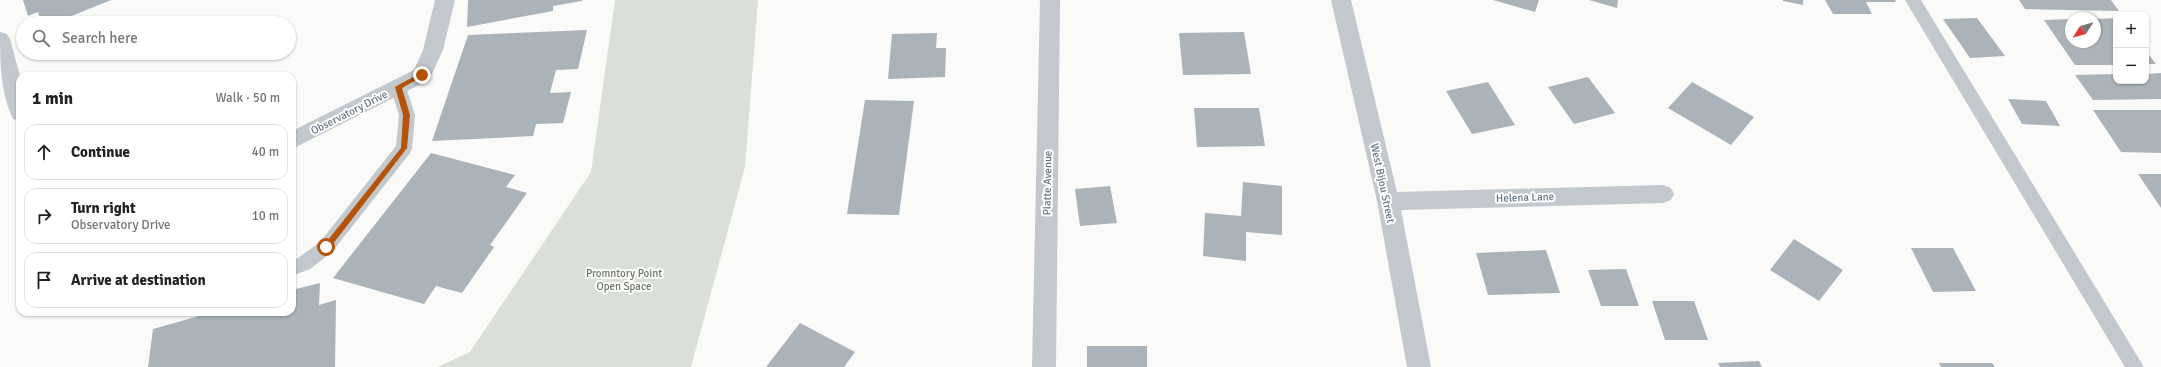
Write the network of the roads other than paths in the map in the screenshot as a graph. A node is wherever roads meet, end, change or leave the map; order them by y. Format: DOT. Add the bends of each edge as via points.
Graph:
graph roads {
  1 [pos="445,0"];
  2 [pos="1050,0"];
  3 [pos="1341,0"];
  4 [pos="1912,0"];
  5 [pos="0,39"];
  6 [pos="398,87"];
  7 [pos="16,98"];
  8 [pos="296,139"];
  9 [pos="1663,194"];
  10 [pos="1388,201"];
  11 [pos="296,267"];
  12 [pos="1044,367"];
  13 [pos="1419,367"];
  14 [pos="2135,367"];
  1 -- 6 [label="street, Observatory Drive" via="433,50 422,75"];
  2 -- 12 [label="street, Platte Avenue"];
  3 -- 10 [label="street, West Bijou Street"];
  4 -- 14 [label="lane"];
  5 -- 7 [label="street"];
  6 -- 8 [label="street, Observatory Drive"];
  6 -- 11 [label="lane" via="406,115 404,148 326,247 304,264"];
  9 -- 10 [label="street, Helena Lane"];
  10 -- 13 [label="street, West Bijou Street"];
}
